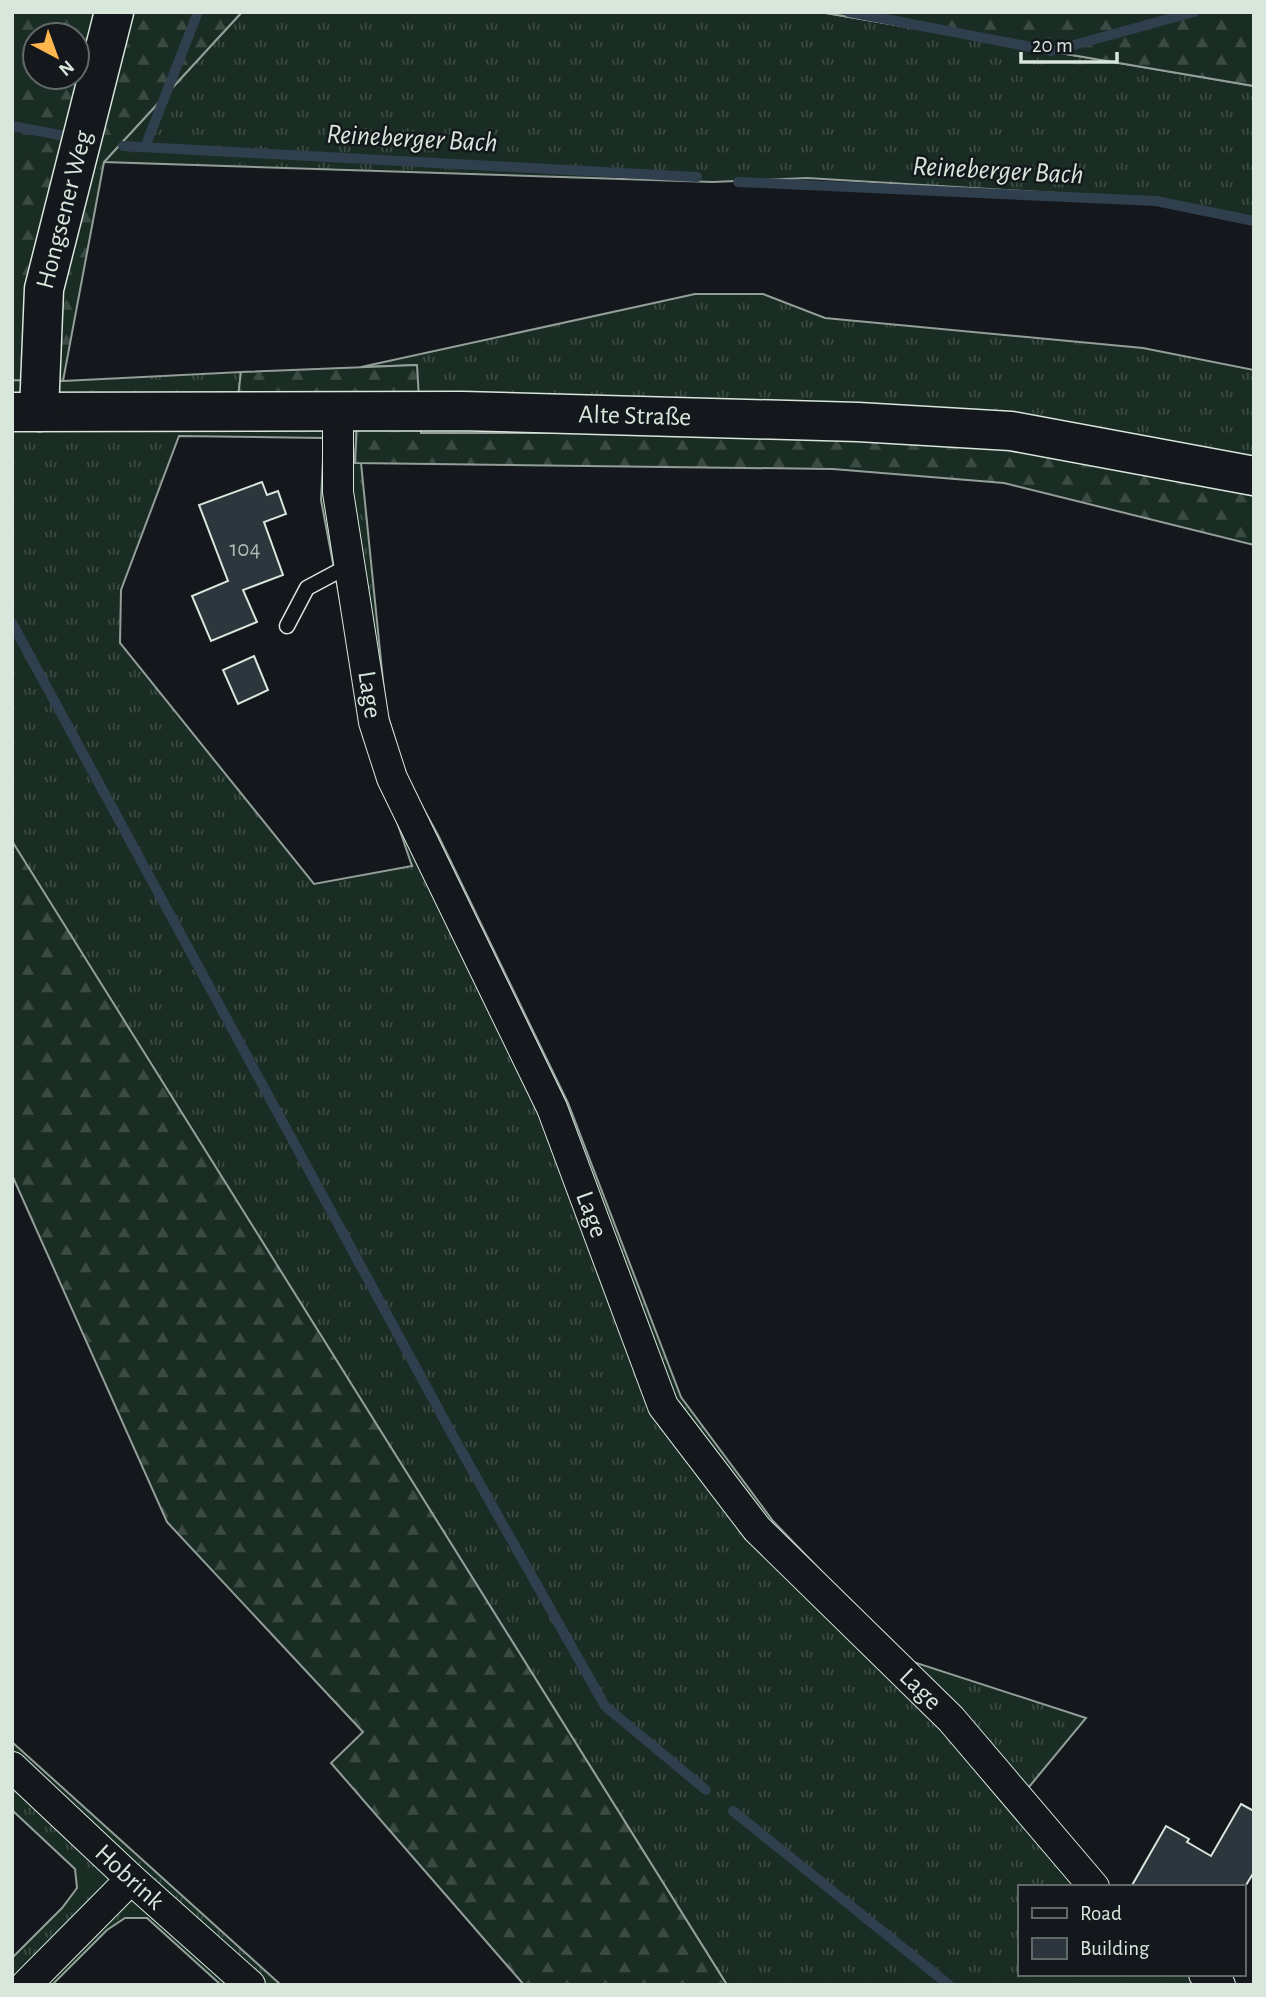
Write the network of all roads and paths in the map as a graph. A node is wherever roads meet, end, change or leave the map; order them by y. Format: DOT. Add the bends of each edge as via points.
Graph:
graph roads {
  1 [pos="114,12"];
  2 [pos="25,412"];
  3 [pos="338,412"];
  4 [pos="1254,476"];
  5 [pos="349,565"];
  6 [pos="287,626"];
  7 [pos="12,1768"];
  8 [pos="131,1879"];
  9 [pos="1092,1885"];
  10 [pos="26,1985"];
  11 [pos="250,1985"];
  1 -- 2 [label="main road, Hongsener Weg" via="44,289"];
  2 -- 3 [label="main road, Alte Straße"];
  3 -- 4 [label="main road, Alte Straße" via="475,411 1011,431"];
  3 -- 5 [label="street, Lage" via="338,492"];
  5 -- 6 [label="lane" via="307,588"];
  5 -- 9 [label="street, Lage" via="374,722 392,778 552,1108 663,1406 757,1529 951,1719"];
  7 -- 8 [label="street, Hobrink"];
  8 -- 10 [label="street"];
  8 -- 11 [label="street, Hobrink"];
}
